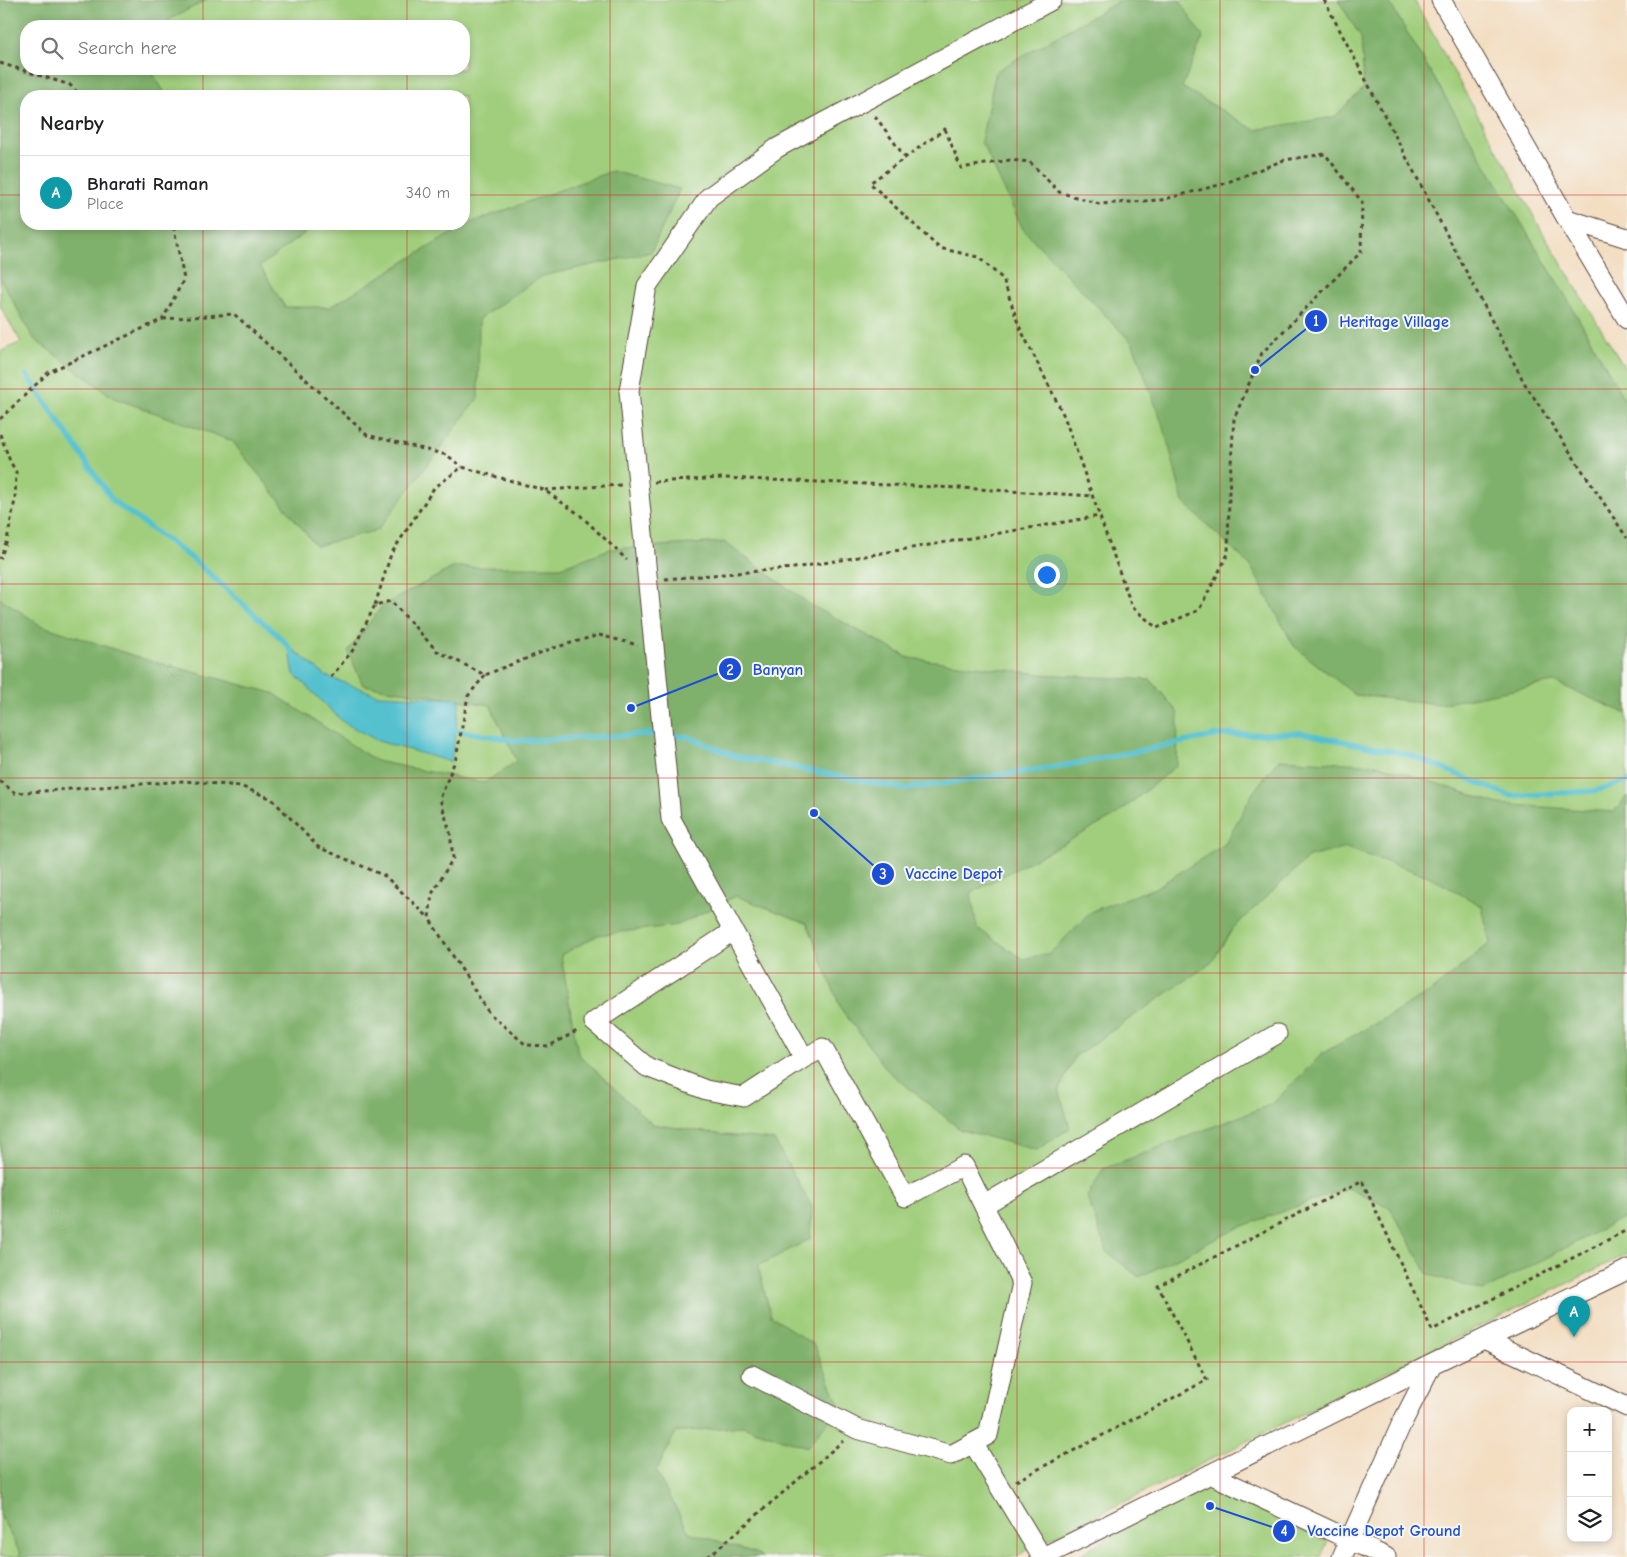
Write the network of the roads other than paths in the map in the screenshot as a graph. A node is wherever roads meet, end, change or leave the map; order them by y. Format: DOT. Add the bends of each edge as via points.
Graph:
graph roads {
  1 [pos="1052,0"];
  2 [pos="1441,0"];
  3 [pos="1567,218"];
  4 [pos="1627,238"];
  5 [pos="1627,319"];
  6 [pos="733,931"];
  7 [pos="1277,1034"];
  8 [pos="804,1058"];
  9 [pos="984,1205"];
  10 [pos="1627,1270"];
  11 [pos="1484,1339"];
  12 [pos="1432,1364"];
  13 [pos="752,1375"];
  14 [pos="1627,1407"];
  15 [pos="973,1443"];
  16 [pos="1210,1474"];
  17 [pos="1346,1549"];
  18 [pos="1043,1557"];
  19 [pos="1386,1557"];
  1 -- 6 [label="street" via="777,148 709,197 647,286 629,391 672,819"];
  2 -- 3 [label="street"];
  3 -- 4 [label="street"];
  3 -- 5 [label="street"];
  6 -- 8 [label="street"];
  6 -- 8 [label="street" via="594,1022 647,1067 706,1090 744,1097"];
  7 -- 9 [label="street"];
  8 -- 9 [label="street" via="822,1048 905,1197 964,1166"];
  9 -- 15 [label="street" via="1022,1283 988,1434"];
  10 -- 11 [label="street"];
  11 -- 12 [label="street"];
  11 -- 14 [label="street"];
  12 -- 16 [label="street"];
  12 -- 17 [label="street"];
  13 -- 15 [label="street" via="857,1429 951,1455"];
  15 -- 18 [label="street"];
  16 -- 17 [label="street"];
  16 -- 18 [label="street"];
  17 -- 19 [label="street"];
}
